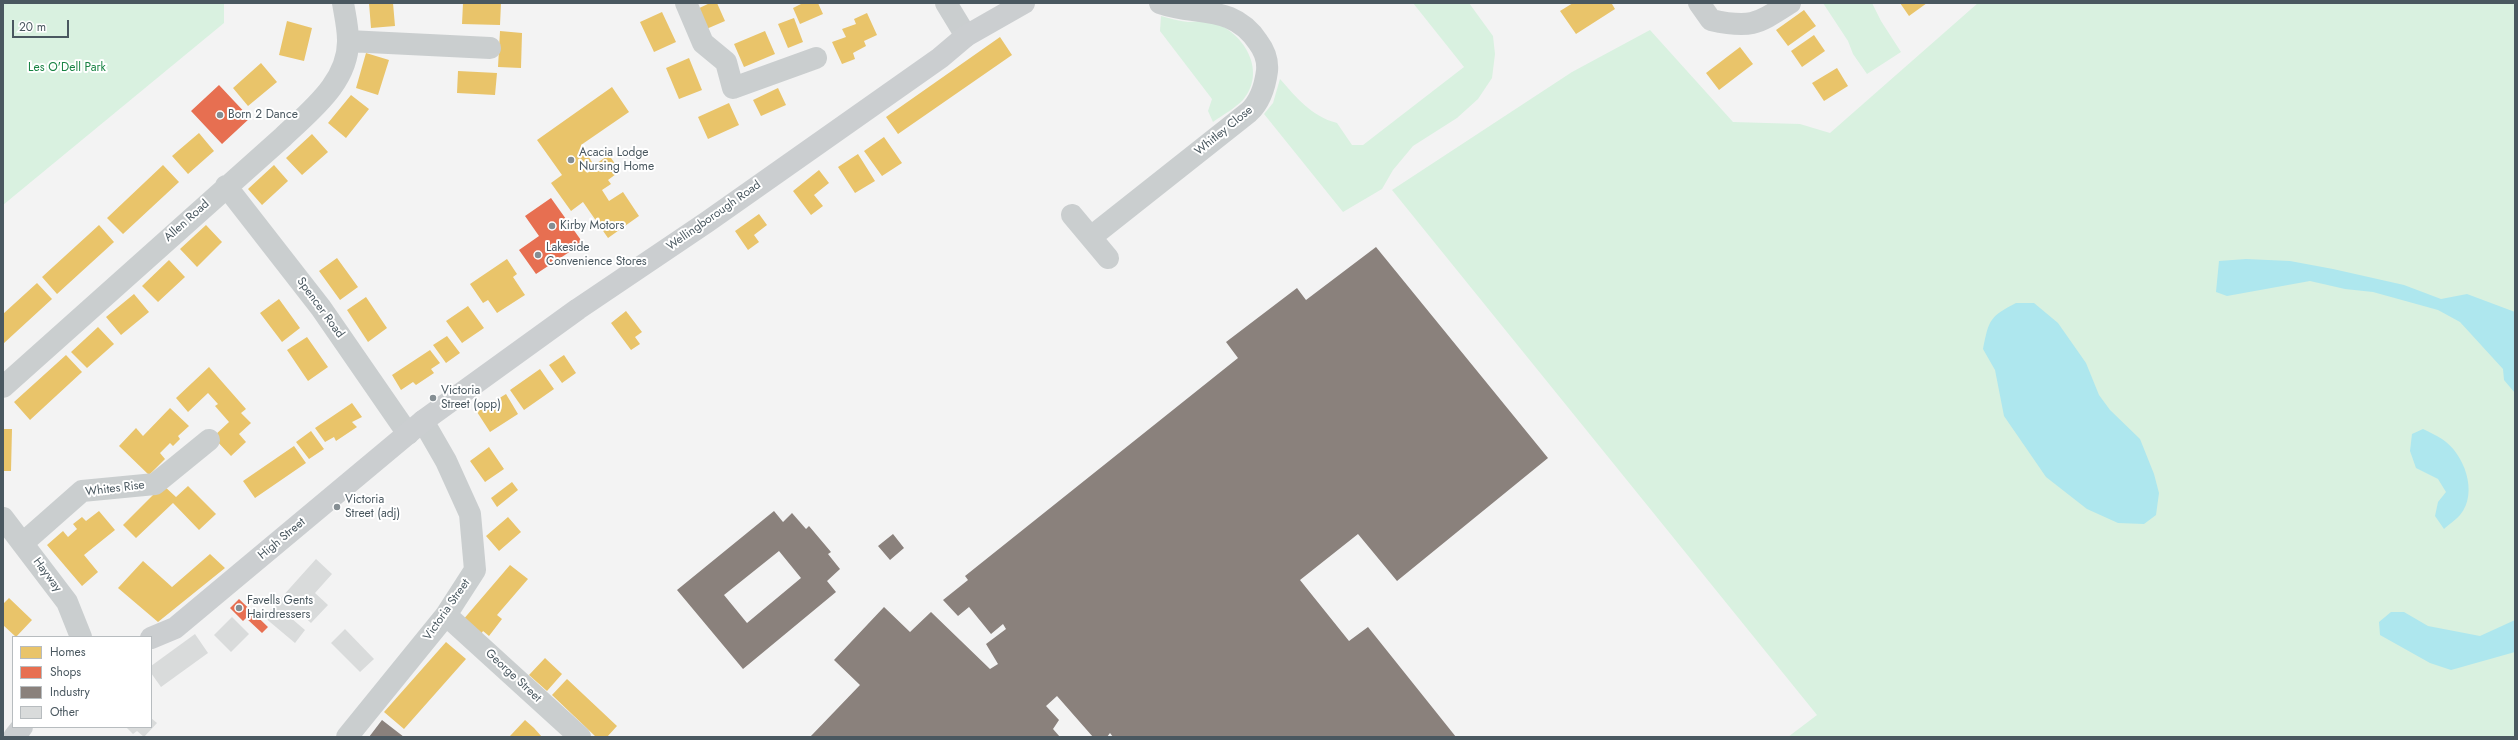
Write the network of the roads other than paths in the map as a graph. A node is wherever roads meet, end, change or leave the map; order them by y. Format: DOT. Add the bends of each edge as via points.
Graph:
graph roads {
  1 [pos="343,3"];
  2 [pos="686,3"];
  3 [pos="946,3"];
  4 [pos="1024,3"];
  5 [pos="1160,3"];
  6 [pos="1699,3"];
  7 [pos="1790,3"];
  8 [pos="966,36"];
  9 [pos="348,41"];
  10 [pos="490,48"];
  11 [pos="816,58"];
  12 [pos="226,186"];
  13 [pos="1072,215"];
  14 [pos="1091,237"];
  15 [pos="1108,258"];
  16 [pos="3,387"];
  17 [pos="416,428"];
  18 [pos="210,440"];
  19 [pos="3,518"];
  20 [pos="23,542"];
  21 [pos="446,615"];
  22 [pos="82,636"];
  23 [pos="152,638"];
  24 [pos="21,728"];
  25 [pos="14,737"];
  26 [pos="347,737"];
  27 [pos="580,737"];
  1 -- 9 [label="street, Allen Road"];
  2 -- 11 [label="street" via="703,43 726,62 733,88"];
  3 -- 8 [label="street"];
  4 -- 8 [label="main road, Wellingborough Road"];
  5 -- 14 [label="street, Whitley Close" via="1174,8 1207,11 1239,22 1252,32 1262,48 1267,68 1265,86 1249,112"];
  6 -- 7 [label="street" via="1711,20 1734,25 1756,24"];
  8 -- 17 [label="main road, Wellingborough Road" via="940,58 578,309"];
  9 -- 10 [label="street"];
  9 -- 12 [label="street, Allen Road" via="342,70 324,97 283,137"];
  12 -- 16 [label="street, Allen Road"];
  12 -- 17 [label="street, Spencer Road"];
  13 -- 14 [label="street"];
  14 -- 15 [label="street"];
  17 -- 21 [label="street, Victoria Street" via="446,461 470,514 475,570"];
  17 -- 23 [label="main road, High Street" via="175,628"];
  18 -- 20 [label="street, Whites Rise" via="155,484 82,491"];
  19 -- 20 [label="street, Hayway"];
  20 -- 22 [label="street, Hayway" via="68,602"];
  21 -- 26 [label="street, Victoria Street"];
  21 -- 27 [label="street, George Street"];
  24 -- 25 [label="main road"];
}
